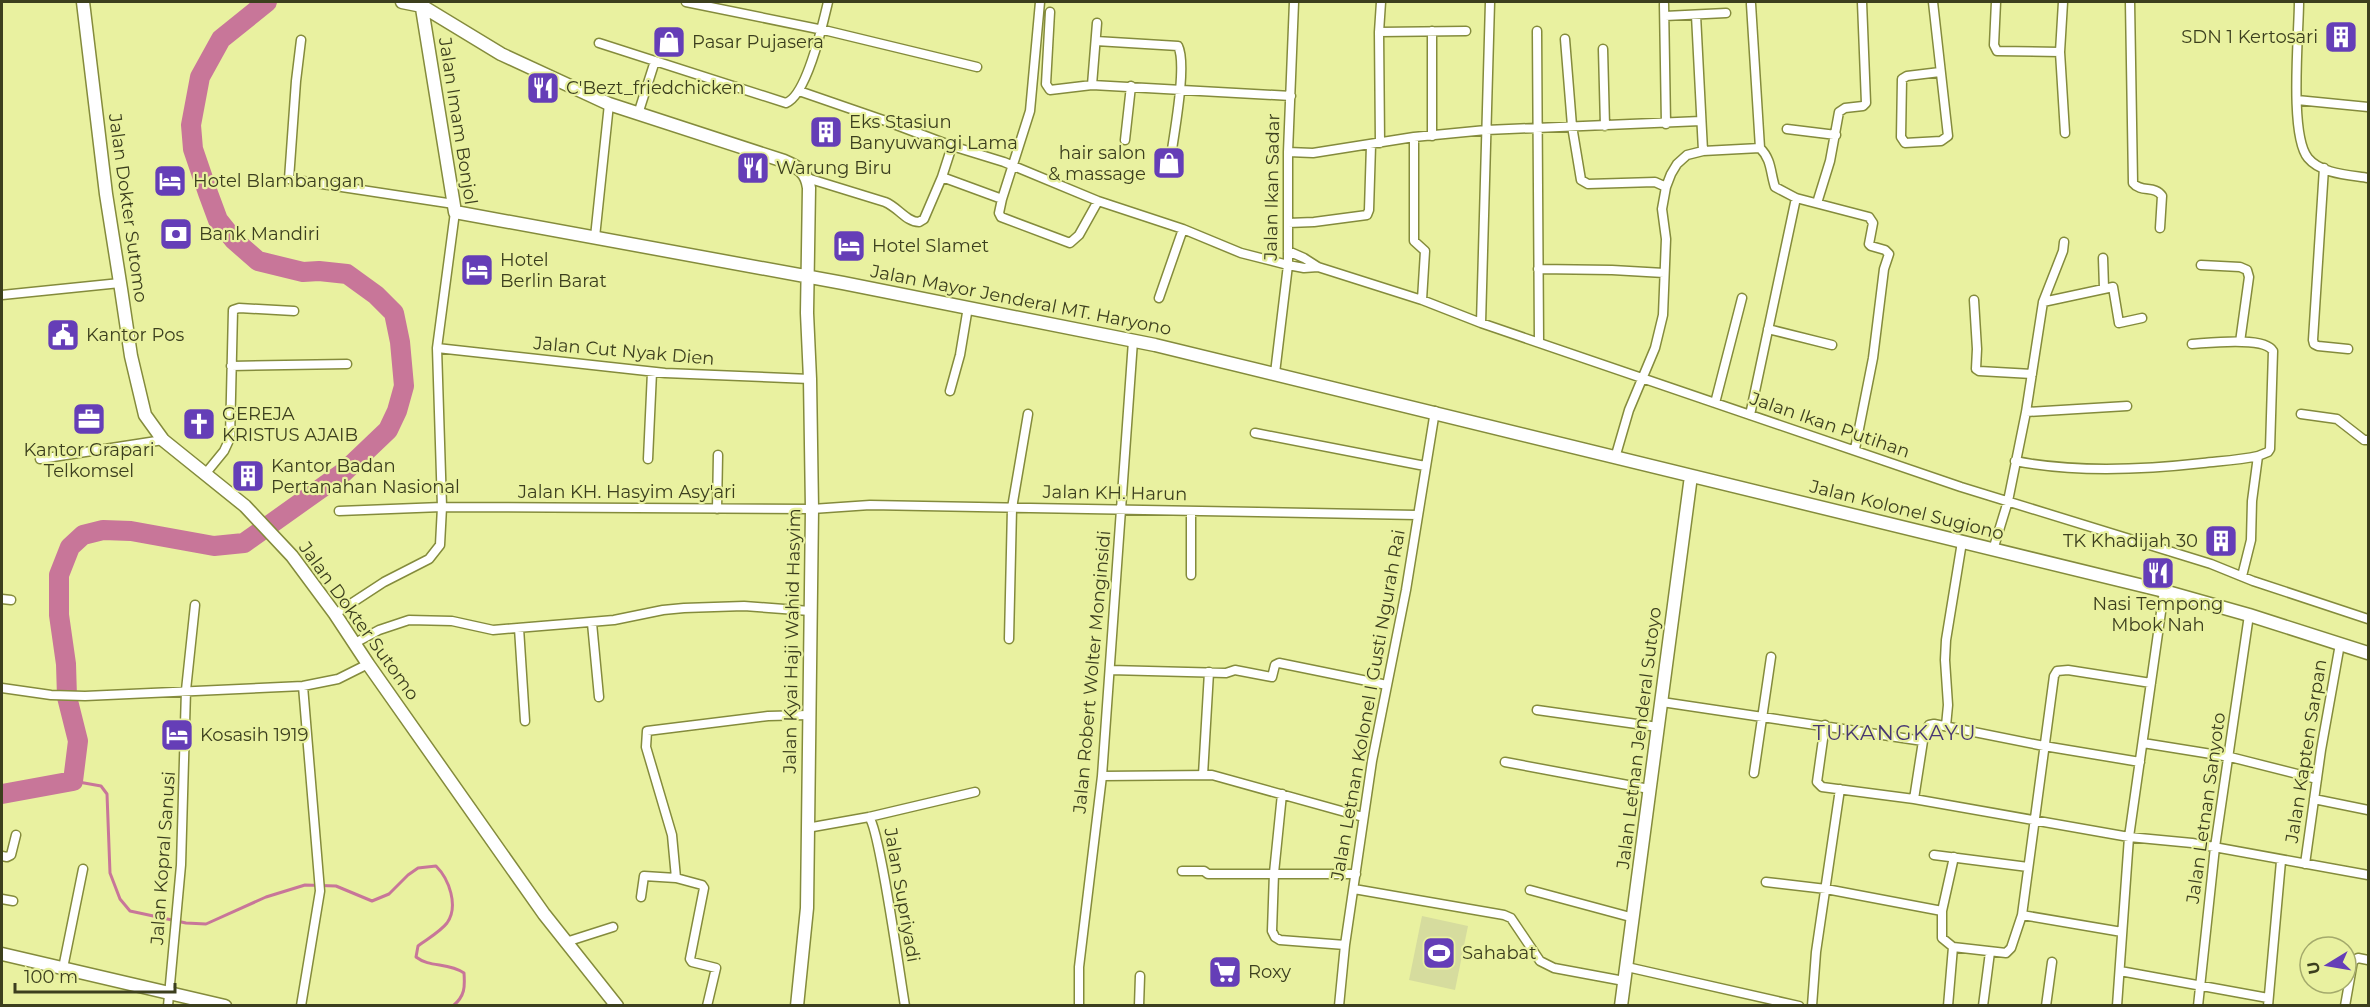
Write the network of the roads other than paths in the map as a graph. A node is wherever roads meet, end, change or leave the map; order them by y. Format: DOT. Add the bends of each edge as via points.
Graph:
graph roads {
  1 [pos="83,2"];
  2 [pos="402,2"];
  3 [pos="686,2"];
  4 [pos="828,2"];
  5 [pos="1040,2"];
  6 [pos="1294,2"];
  7 [pos="1381,2"];
  8 [pos="1490,2"];
  9 [pos="1862,2"];
  10 [pos="1933,2"];
  11 [pos="1996,2"];
  12 [pos="2063,2"];
  13 [pos="2130,2"];
  14 [pos="2299,2"];
  15 [pos="422,4"];
  16 [pos="1664,4"];
  17 [pos="1751,4"];
  18 [pos="1050,12"];
  19 [pos="1725,13"];
  20 [pos="1696,15"];
  21 [pos="1665,16"];
  22 [pos="1097,23"];
  23 [pos="821,29"];
  24 [pos="1432,31"];
  25 [pos="1466,31"];
  26 [pos="1537,31"];
  27 [pos="1379,32"];
  28 [pos="1565,39"];
  29 [pos="301,40"];
  30 [pos="1096,41"];
  31 [pos="599,43"];
  32 [pos="1603,49"];
  33 [pos="2060,52"];
  34 [pos="655,62"];
  35 [pos="977,67"];
  36 [pos="1940,72"];
  37 [pos="1092,85"];
  38 [pos="1131,86"];
  39 [pos="1180,90"];
  40 [pos="799,91"];
  41 [pos="1291,96"];
  42 [pos="2298,100"];
  43 [pos="609,105"];
  44 [pos="2368,107"];
  45 [pos="638,114"];
  46 [pos="1701,121"];
  47 [pos="1666,124"];
  48 [pos="1572,126"];
  49 [pos="1605,126"];
  50 [pos="1537,129"];
  51 [pos="1787,129"];
  52 [pos="1486,130"];
  53 [pos="2065,133"];
  54 [pos="1836,135"];
  55 [pos="1432,136"];
  56 [pos="1414,138"];
  57 [pos="1125,140"];
  58 [pos="1375,144"];
  59 [pos="952,146"];
  60 [pos="1760,148"];
  61 [pos="1703,151"];
  62 [pos="1288,152"];
  63 [pos="1014,166"];
  64 [pos="2324,168"];
  65 [pos="1169,170"];
  66 [pos="942,177"];
  67 [pos="807,178"];
  68 [pos="2368,178"];
  69 [pos="1666,187"];
  70 [pos="1796,198"];
  71 [pos="1002,199"];
  72 [pos="1098,201"];
  73 [pos="1817,203"];
  74 [pos="454,208"];
  75 [pos="1288,223"];
  76 [pos="2160,228"];
  77 [pos="1184,230"];
  78 [pos="595,237"];
  79 [pos="2064,242"];
  80 [pos="1288,251"];
  81 [pos="2103,258"];
  82 [pos="1288,265"];
  83 [pos="2201,265"];
  84 [pos="1318,267"];
  85 [pos="1538,269"];
  86 [pos="1664,273"];
  87 [pos="807,276"];
  88 [pos="120,283"];
  89 [pos="2104,288"];
  90 [pos="2,295"];
  91 [pos="1159,298"];
  92 [pos="1742,298"];
  93 [pos="1422,300"];
  94 [pos="1974,300"];
  95 [pos="2043,302"];
  96 [pos="968,308"];
  97 [pos="294,311"];
  98 [pos="2142,318"];
  99 [pos="1481,323"];
  100 [pos="1768,330"];
  101 [pos="1134,341"];
  102 [pos="1539,342"];
  103 [pos="2241,342"];
  104 [pos="2192,344"];
  105 [pos="1832,345"];
  106 [pos="436,348"];
  107 [pos="2348,349"];
  108 [pos="347,364"];
  109 [pos="231,366"];
  110 [pos="652,372"];
  111 [pos="1275,373"];
  112 [pos="2032,374"];
  113 [pos="810,379"];
  114 [pos="1640,379"];
  115 [pos="950,391"];
  116 [pos="1715,403"];
  117 [pos="2127,406"];
  118 [pos="1435,411"];
  119 [pos="2026,412"];
  120 [pos="1028,414"];
  121 [pos="2301,414"];
  122 [pos="1750,415"];
  123 [pos="1255,433"];
  124 [pos="163,440"];
  125 [pos="2368,440"];
  126 [pos="1855,449"];
  127 [pos="718,455"];
  128 [pos="2258,456"];
  129 [pos="1615,458"];
  130 [pos="40,459"];
  131 [pos="648,459"];
  132 [pos="2015,461"];
  133 [pos="1425,466"];
  134 [pos="206,473"];
  135 [pos="1691,476"];
  136 [pos="2008,501"];
  137 [pos="442,507"];
  138 [pos="1012,508"];
  139 [pos="717,509"];
  140 [pos="812,509"];
  141 [pos="1122,510"];
  142 [pos="339,511"];
  143 [pos="1191,511"];
  144 [pos="1417,515"];
  145 [pos="1962,542"];
  146 [pos="1992,550"];
  147 [pos="1191,575"];
  148 [pos="2242,576"];
  149 [pos="2164,591"];
  150 [pos="195,605"];
  151 [pos="810,611"];
  152 [pos="335,614"];
  153 [pos="2249,615"];
  154 [pos="2368,619"];
  155 [pos="592,623"];
  156 [pos="519,628"];
  157 [pos="1009,639"];
  158 [pos="355,643"];
  159 [pos="2340,644"];
  160 [pos="2368,653"];
  161 [pos="1771,657"];
  162 [pos="368,664"];
  163 [pos="1110,670"];
  164 [pos="1209,672"];
  165 [pos="2151,683"];
  166 [pos="1387,685"];
  167 [pos="303,686"];
  168 [pos="2,688"];
  169 [pos="186,690"];
  170 [pos="598,698"];
  171 [pos="1662,702"];
  172 [pos="1537,710"];
  173 [pos="808,715"];
  174 [pos="1762,716"];
  175 [pos="525,721"];
  176 [pos="1825,725"];
  177 [pos="1946,726"];
  178 [pos="1658,727"];
  179 [pos="1923,741"];
  180 [pos="2143,743"];
  181 [pos="2044,746"];
  182 [pos="2230,757"];
  183 [pos="1504,762"];
  184 [pos="2140,762"];
  185 [pos="1754,773"];
  186 [pos="1203,775"];
  187 [pos="1102,776"];
  188 [pos="2317,779"];
  189 [pos="1649,789"];
  190 [pos="1840,789"];
  191 [pos="975,792"];
  192 [pos="1282,794"];
  193 [pos="1914,799"];
  194 [pos="2314,799"];
  195 [pos="2368,810"];
  196 [pos="868,817"];
  197 [pos="1363,817"];
  198 [pos="2035,820"];
  199 [pos="807,828"];
  200 [pos="16,835"];
  201 [pos="2129,837"];
  202 [pos="2215,847"];
  203 [pos="1934,855"];
  204 [pos="2,856"];
  205 [pos="1954,857"];
  206 [pos="2281,861"];
  207 [pos="2305,864"];
  208 [pos="2028,867"];
  209 [pos="83,869"];
  210 [pos="1182,871"];
  211 [pos="1274,873"];
  212 [pos="1356,874"];
  213 [pos="2368,875"];
  214 [pos="676,878"];
  215 [pos="1766,882"];
  216 [pos="1354,889"];
  217 [pos="1826,889"];
  218 [pos="1530,890"];
  219 [pos="641,897"];
  220 [pos="2,899"];
  221 [pos="13,902"];
  222 [pos="1942,911"];
  223 [pos="2022,915"];
  224 [pos="1634,918"];
  225 [pos="613,927"];
  226 [pos="2122,932"];
  227 [pos="566,942"];
  228 [pos="1345,945"];
  229 [pos="1953,947"];
  230 [pos="1990,952"];
  231 [pos="2,954"];
  232 [pos="2368,960"];
  233 [pos="2052,962"];
  234 [pos="1627,967"];
  235 [pos="63,968"];
  236 [pos="2120,971"];
  237 [pos="1140,975"];
  238 [pos="1624,981"];
  239 [pos="2201,985"];
  240 [pos="169,992"];
  241 [pos="2268,1002"];
  242 [pos="168,1005"];
  243 [pos="225,1005"];
  244 [pos="301,1005"];
  245 [pos="617,1005"];
  246 [pos="706,1005"];
  247 [pos="797,1005"];
  248 [pos="905,1005"];
  249 [pos="1079,1005"];
  250 [pos="1139,1005"];
  251 [pos="1339,1005"];
  252 [pos="1621,1005"];
  253 [pos="1799,1005"];
  254 [pos="1812,1005"];
  255 [pos="1948,1005"];
  256 [pos="1983,1005"];
  257 [pos="2046,1005"];
  258 [pos="2117,1005"];
  259 [pos="2198,1005"];
  260 [pos="2345,1005"];
  1 -- 88 [label="main road, Jalan Dokter Sutomo"];
  2 -- 15 [label="main road"];
  3 -- 23 [label="street"];
  4 -- 23 [label="street"];
  5 -- 63 [label="street" via="1027,120"];
  6 -- 41 [label="street, Jalan Ikan Sadar"];
  7 -- 27 [label="street"];
  8 -- 52 [label="street"];
  9 -- 54 [label="street" via="1866,103 1842,109"];
  10 -- 36 [label="street"];
  11 -- 33 [label="street" via="1997,51"];
  12 -- 33 [label="street"];
  13 -- 76 [label="street" via="2133,183 2140,189 2161,193"];
  14 -- 42 [label="street"];
  15 -- 43 [label="main road" via="501,54"];
  15 -- 74 [label="main road, Jalan Imam Bonjol"];
  16 -- 21 [label="street"];
  17 -- 60 [label="street"];
  18 -- 37 [label="street" via="1047,87 1050,90"];
  19 -- 20 [label="street"];
  20 -- 21 [label="street"];
  20 -- 46 [label="street"];
  21 -- 47 [label="street"];
  22 -- 30 [label="street"];
  23 -- 35 [label="street"];
  23 -- 40 [label="street"];
  24 -- 25 [label="street"];
  24 -- 27 [label="street"];
  24 -- 55 [label="street"];
  26 -- 50 [label="street"];
  27 -- 58 [label="street"];
  28 -- 48 [label="street"];
  29 -- 74 [label="street" via="289,179"];
  30 -- 37 [label="street"];
  30 -- 39 [label="street" via="1179,46"];
  31 -- 34 [label="street"];
  32 -- 49 [label="street"];
  33 -- 53 [label="street"];
  34 -- 40 [label="street" via="783,103 792,101"];
  34 -- 45 [label="street"];
  36 -- 36 [label="street" via="1902,79 1901,137 1905,143 1947,138"];
  37 -- 38 [label="street"];
  38 -- 39 [label="street"];
  38 -- 57 [label="street"];
  39 -- 41 [label="street"];
  39 -- 65 [label="street"];
  40 -- 59 [label="street"];
  41 -- 62 [label="street, Jalan Ikan Sadar"];
  42 -- 44 [label="street"];
  42 -- 64 [label="street" via="2299,141 2307,158"];
  43 -- 45 [label="main road"];
  43 -- 78 [label="street"];
  45 -- 67 [label="main road" via="784,161 800,169"];
  46 -- 47 [label="street"];
  46 -- 61 [label="street"];
  47 -- 49 [label="street"];
  48 -- 49 [label="street"];
  48 -- 50 [label="street"];
  48 -- 69 [label="street" via="1584,183 1655,182"];
  50 -- 52 [label="street"];
  50 -- 85 [label="street"];
  51 -- 54 [label="street"];
  52 -- 55 [label="street"];
  52 -- 99 [label="street"];
  54 -- 73 [label="street"];
  55 -- 56 [label="street"];
  56 -- 58 [label="street"];
  56 -- 93 [label="street" via="1414,241 1425,251"];
  58 -- 62 [label="street" via="1313,153"];
  58 -- 75 [label="street" via="1367,215"];
  59 -- 63 [label="street"];
  59 -- 66 [label="street"];
  60 -- 61 [label="street"];
  60 -- 70 [label="street" via="1770,161 1775,187"];
  61 -- 69 [label="street" via="1677,164"];
  62 -- 75 [label="street, Jalan Ikan Sadar"];
  63 -- 71 [label="street"];
  63 -- 72 [label="street"];
  64 -- 68 [label="street"];
  64 -- 107 [label="street" via="2313,340 2319,346"];
  66 -- 67 [label="street" via="924,219 917,223 890,204"];
  66 -- 71 [label="street"];
  67 -- 87 [label="main road, Jalan Kyai Haji Wahid Hasyim"];
  69 -- 86 [label="street" via="1662,209 1666,239"];
  70 -- 73 [label="street"];
  70 -- 100 [label="street"];
  71 -- 72 [label="street" via="1001,217 1070,243 1079,235"];
  72 -- 77 [label="street"];
  73 -- 126 [label="street" via="1871,219 1869,244 1889,254"];
  74 -- 78 [label="main road, Jalan Mayor Jenderal MT. Haryono"];
  74 -- 106 [label="street, Jalan Imam Bonjol"];
  75 -- 80 [label="street, Jalan Ikan Sadar"];
  77 -- 82 [label="street" via="1241,253"];
  77 -- 91 [label="street"];
  78 -- 87 [label="main road, Jalan Mayor Jenderal MT. Haryono"];
  79 -- 95 [label="street"];
  80 -- 82 [label="street, Jalan Ikan Sadar"];
  80 -- 84 [label="street"];
  81 -- 89 [label="street"];
  82 -- 84 [label="street"];
  82 -- 111 [label="street, Jalan Ikan Sadar"];
  83 -- 103 [label="street" via="2247,270"];
  84 -- 93 [label="street, Jalan Ikan Putihan"];
  85 -- 86 [label="street"];
  85 -- 102 [label="street"];
  86 -- 114 [label="street" via="1663,315 1655,348"];
  87 -- 96 [label="main road, Jalan Mayor Jenderal MT. Haryono"];
  87 -- 113 [label="main road, Jalan Kyai Haji Wahid Hasyim"];
  88 -- 90 [label="street"];
  88 -- 124 [label="main road, Jalan Dokter Sutomo" via="141,405"];
  89 -- 95 [label="street"];
  89 -- 98 [label="street" via="2115,289 2119,322"];
  92 -- 116 [label="street"];
  93 -- 99 [label="street, Jalan Ikan Putihan"];
  94 -- 112 [label="street" via="1976,369"];
  95 -- 112 [label="street"];
  96 -- 101 [label="main road, Jalan Mayor Jenderal MT. Haryono"];
  96 -- 115 [label="street"];
  97 -- 109 [label="street" via="234,309"];
  99 -- 102 [label="street, Jalan Ikan Putihan"];
  100 -- 105 [label="street"];
  100 -- 122 [label="street"];
  101 -- 111 [label="main road, Jalan Mayor Jenderal MT. Haryono"];
  101 -- 141 [label="street, Jalan Robert Wolter Monginsidi"];
  102 -- 114 [label="street, Jalan Ikan Putihan"];
  103 -- 104 [label="street"];
  103 -- 128 [label="street" via="2264,344 2273,351 2270,449"];
  106 -- 110 [label="street, Jalan Cut Nyak Dien"];
  106 -- 137 [label="street, Jalan Imam Bonjol"];
  108 -- 109 [label="street"];
  109 -- 134 [label="street" via="229,442"];
  110 -- 113 [label="street, Jalan Cut Nyak Dien"];
  110 -- 131 [label="street"];
  111 -- 118 [label="main road, Jalan Mayor Jenderal MT. Haryono"];
  112 -- 119 [label="street"];
  113 -- 140 [label="main road, Jalan Kyai Haji Wahid Hasyim"];
  114 -- 116 [label="street, Jalan Ikan Putihan"];
  114 -- 129 [label="street"];
  116 -- 122 [label="street, Jalan Ikan Putihan"];
  117 -- 119 [label="street"];
  118 -- 129 [label="main road, Jalan Kolonel Sugiono"];
  118 -- 133 [label="street, Jalan Letnan Kolonel I Gusti Ngurah Rai"];
  119 -- 132 [label="street"];
  120 -- 138 [label="street"];
  121 -- 125 [label="street" via="2337,419"];
  122 -- 126 [label="street, Jalan Ikan Putihan"];
  123 -- 133 [label="street"];
  124 -- 130 [label="street"];
  124 -- 134 [label="main road, Jalan Dokter Sutomo"];
  126 -- 136 [label="street, Jalan Ikan Putihan"];
  127 -- 139 [label="street"];
  128 -- 132 [label="street" via="2125,469"];
  128 -- 148 [label="street" via="2251,540"];
  129 -- 135 [label="main road, Jalan Kolonel Sugiono"];
  132 -- 136 [label="street"];
  133 -- 144 [label="street, Jalan Letnan Kolonel I Gusti Ngurah Rai"];
  134 -- 152 [label="main road, Jalan Dokter Sutomo" via="245,506 292,556"];
  135 -- 145 [label="main road, Jalan Kolonel Sugiono"];
  135 -- 171 [label="main road, Jalan Letnan Jenderal Sutoyo"];
  136 -- 146 [label="street"];
  136 -- 148 [label="street, Jalan Ikan Putihan"];
  137 -- 139 [label="street, Jalan KH. Hasyim Asy'ari"];
  137 -- 142 [label="street, Jalan KH. Hasyim Asy'ari"];
  137 -- 152 [label="street, Jalan Imam Bonjol" via="440,545 429,559"];
  138 -- 140 [label="street, Jalan KH. Harun"];
  138 -- 141 [label="street, Jalan KH. Harun"];
  138 -- 157 [label="street"];
  139 -- 140 [label="street, Jalan KH. Hasyim Asy'ari"];
  140 -- 151 [label="main road, Jalan Kyai Haji Wahid Hasyim"];
  141 -- 143 [label="street, Jalan KH. Harun"];
  141 -- 163 [label="street, Jalan Robert Wolter Monginsidi"];
  143 -- 144 [label="street, Jalan KH. Harun"];
  143 -- 147 [label="street"];
  144 -- 166 [label="street, Jalan Letnan Kolonel I Gusti Ngurah Rai"];
  145 -- 146 [label="main road, Jalan Kolonel Sugiono"];
  145 -- 177 [label="street" via="1946,640"];
  146 -- 149 [label="main road, Jalan Kolonel Sugiono"];
  148 -- 154 [label="street, Jalan Ikan Putihan"];
  149 -- 153 [label="main road, Jalan Kolonel Sugiono"];
  149 -- 165 [label="street"];
  150 -- 169 [label="street, Jalan Kopral Sanusi"];
  151 -- 155 [label="street" via="716,606 663,610"];
  151 -- 173 [label="main road, Jalan Kyai Haji Wahid Hasyim"];
  152 -- 158 [label="main road, Jalan Dokter Sutomo"];
  153 -- 159 [label="main road, Jalan Kolonel Sugiono"];
  153 -- 182 [label="street, Jalan Letnan Sanyoto"];
  155 -- 156 [label="street"];
  155 -- 170 [label="street"];
  156 -- 158 [label="street" via="493,630 452,621 410,620"];
  156 -- 175 [label="street"];
  158 -- 162 [label="main road, Jalan Dokter Sutomo"];
  159 -- 160 [label="main road, Jalan Kolonel Sugiono"];
  159 -- 188 [label="street, Jalan Kapten Sarpan"];
  161 -- 174 [label="street"];
  162 -- 167 [label="street" via="339,679"];
  162 -- 227 [label="main road, Jalan Dokter Sutomo"];
  163 -- 164 [label="street"];
  163 -- 187 [label="street, Jalan Robert Wolter Monginsidi"];
  164 -- 166 [label="street" via="1235,670 1272,677 1275,664 1279,663"];
  164 -- 186 [label="street"];
  165 -- 180 [label="street"];
  165 -- 181 [label="street" via="2057,671 2052,682"];
  166 -- 197 [label="street, Jalan Letnan Kolonel I Gusti Ngurah Rai"];
  167 -- 169 [label="street"];
  167 -- 244 [label="street" via="320,891"];
  168 -- 169 [label="street" via="85,696"];
  169 -- 240 [label="street, Jalan Kopral Sanusi" via="184,812"];
  171 -- 174 [label="street"];
  171 -- 178 [label="main road, Jalan Letnan Jenderal Sutoyo"];
  172 -- 178 [label="street"];
  173 -- 199 [label="main road, Jalan Kyai Haji Wahid Hasyim"];
  173 -- 214 [label="street" via="647,731 646,747 672,835"];
  174 -- 176 [label="street"];
  174 -- 185 [label="street"];
  176 -- 179 [label="street"];
  176 -- 190 [label="street" via="1817,782 1822,787"];
  177 -- 179 [label="street" via="1929,725"];
  177 -- 181 [label="street"];
  178 -- 189 [label="main road, Jalan Letnan Jenderal Sutoyo"];
  179 -- 193 [label="street"];
  180 -- 182 [label="street"];
  180 -- 184 [label="street"];
  181 -- 184 [label="street"];
  181 -- 198 [label="street"];
  182 -- 188 [label="street"];
  182 -- 202 [label="street, Jalan Letnan Sanyoto"];
  183 -- 189 [label="street"];
  184 -- 201 [label="street"];
  186 -- 187 [label="street"];
  186 -- 192 [label="street"];
  187 -- 249 [label="street, Jalan Robert Wolter Monginsidi" via="1078,967"];
  188 -- 194 [label="street, Jalan Kapten Sarpan"];
  189 -- 224 [label="main road, Jalan Letnan Jenderal Sutoyo"];
  190 -- 193 [label="street"];
  190 -- 217 [label="street"];
  191 -- 196 [label="street"];
  192 -- 197 [label="street"];
  192 -- 211 [label="street"];
  193 -- 198 [label="street"];
  194 -- 195 [label="street"];
  194 -- 207 [label="street, Jalan Kapten Sarpan"];
  196 -- 199 [label="street, Jalan Supriyadi"];
  196 -- 248 [label="street, Jalan Supriyadi" via="874,826"];
  197 -- 212 [label="street, Jalan Letnan Kolonel I Gusti Ngurah Rai"];
  198 -- 201 [label="street"];
  198 -- 208 [label="street"];
  199 -- 247 [label="main road, Jalan Kyai Haji Wahid Hasyim" via="807,908"];
  200 -- 204 [label="street" via="11,855"];
  201 -- 202 [label="street"];
  201 -- 226 [label="street"];
  202 -- 206 [label="street"];
  202 -- 239 [label="street, Jalan Letnan Sanyoto"];
  203 -- 205 [label="street"];
  205 -- 208 [label="street"];
  205 -- 222 [label="street"];
  206 -- 207 [label="street"];
  206 -- 241 [label="street, Jalan Kapten Sarpan"];
  207 -- 213 [label="street"];
  208 -- 223 [label="street"];
  209 -- 235 [label="street"];
  210 -- 211 [label="street"];
  211 -- 212 [label="street"];
  211 -- 228 [label="street" via="1275,937"];
  212 -- 216 [label="street, Jalan Letnan Kolonel I Gusti Ngurah Rai"];
  214 -- 219 [label="street" via="645,876"];
  214 -- 246 [label="street" via="704,888 690,959 716,968"];
  215 -- 217 [label="street"];
  216 -- 228 [label="street, Jalan Letnan Kolonel I Gusti Ngurah Rai"];
  216 -- 238 [label="street" via="1504,915 1511,918 1540,961 1554,968"];
  217 -- 222 [label="street"];
  217 -- 254 [label="street"];
  218 -- 224 [label="street"];
  220 -- 221 [label="street"];
  222 -- 229 [label="street" via="1940,934"];
  223 -- 226 [label="street"];
  223 -- 230 [label="street" via="2008,952"];
  224 -- 234 [label="main road, Jalan Letnan Jenderal Sutoyo"];
  225 -- 227 [label="street"];
  226 -- 236 [label="street"];
  227 -- 245 [label="main road, Jalan Dokter Sutomo"];
  228 -- 251 [label="street, Jalan Letnan Kolonel I Gusti Ngurah Rai"];
  229 -- 230 [label="street"];
  229 -- 255 [label="street"];
  230 -- 256 [label="street"];
  231 -- 235 [label="main road"];
  232 -- 260 [label="street" via="2353,961"];
  233 -- 257 [label="street"];
  234 -- 238 [label="main road, Jalan Letnan Jenderal Sutoyo"];
  234 -- 253 [label="street"];
  235 -- 240 [label="main road"];
  236 -- 239 [label="street"];
  236 -- 258 [label="street"];
  237 -- 250 [label="street"];
  238 -- 252 [label="main road, Jalan Letnan Jenderal Sutoyo"];
  239 -- 241 [label="street"];
  239 -- 259 [label="street, Jalan Letnan Sanyoto"];
  240 -- 242 [label="street, Jalan Kopral Sanusi"];
  240 -- 243 [label="main road"];
}
